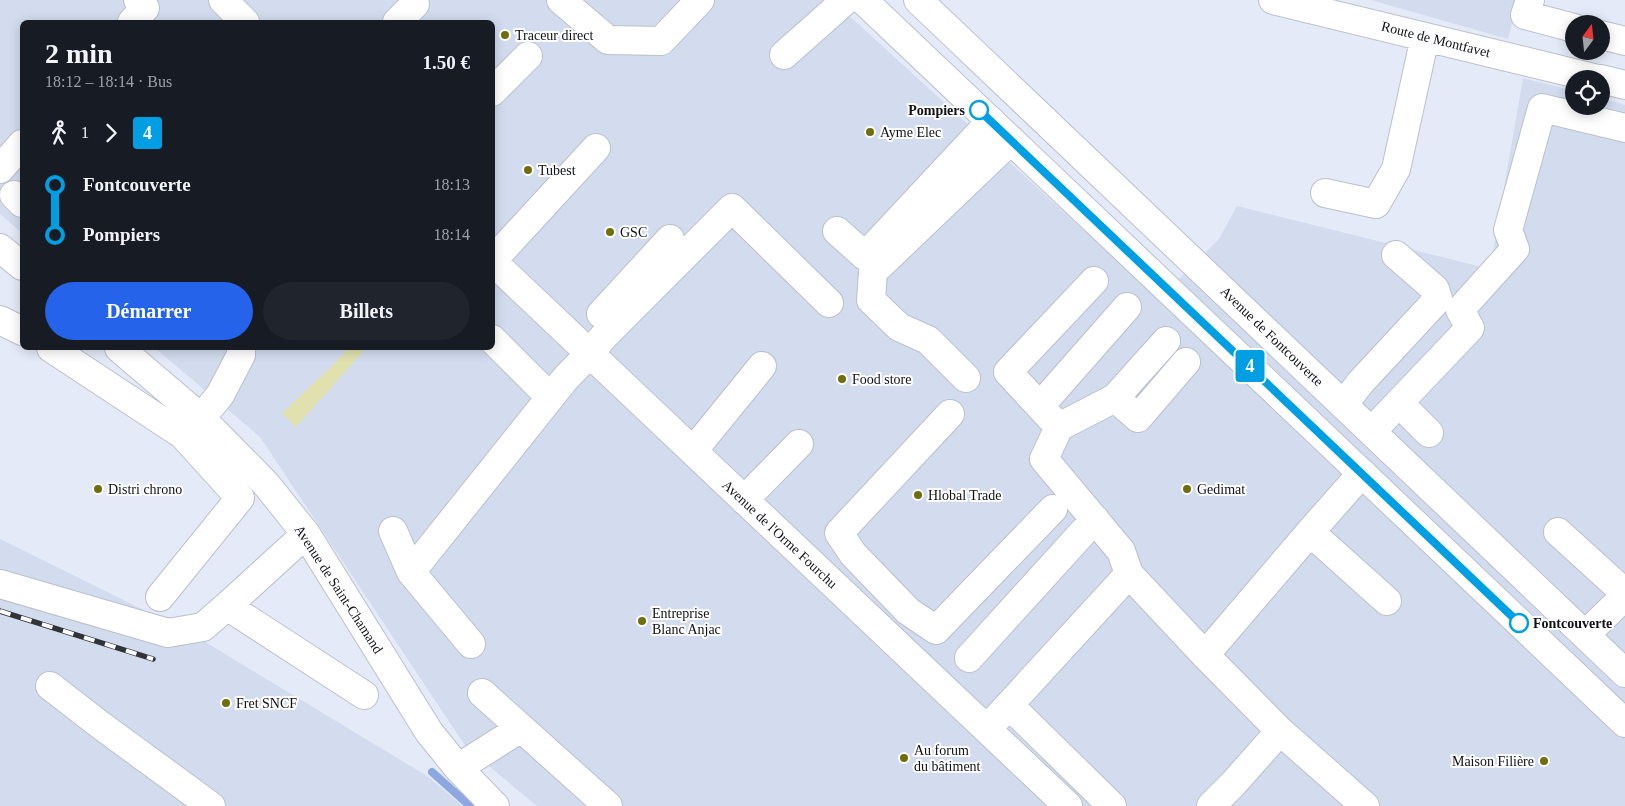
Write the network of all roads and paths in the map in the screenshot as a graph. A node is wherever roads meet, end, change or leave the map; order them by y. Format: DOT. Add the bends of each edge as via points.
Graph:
graph roads {
  1 [pos="138,0"];
  2 [pos="223,0"];
  3 [pos="561,0"];
  4 [pos="700,0"];
  5 [pos="846,0"];
  6 [pos="863,0"];
  7 [pos="918,0"];
  8 [pos="1273,0"];
  9 [pos="1530,0"];
  10 [pos="134,20"];
  11 [pos="243,20"];
  12 [pos="1565,26"];
  13 [pos="1425,37"];
  14 [pos="1610,37"];
  15 [pos="1625,41"];
  16 [pos="784,55"];
  17 [pos="528,56"];
  18 [pos="1565,71"];
  19 [pos="1610,81"];
  20 [pos="1625,85"];
  21 [pos="495,89"];
  22 [pos="991,121"];
  23 [pos="1625,128"];
  24 [pos="1011,140"];
  25 [pos="20,146"];
  26 [pos="596,148"];
  27 [pos="0,169"];
  28 [pos="1325,193"];
  29 [pos="837,231"];
  30 [pos="670,239"];
  31 [pos="0,248"];
  32 [pos="1396,255"];
  33 [pos="495,258"];
  34 [pos="20,264"];
  35 [pos="495,264"];
  36 [pos="1094,281"];
  37 [pos="829,303"];
  38 [pos="1127,307"];
  39 [pos="0,320"];
  40 [pos="20,330"];
  41 [pos="1166,340"];
  42 [pos="495,342"];
  43 [pos="583,347"];
  44 [pos="54,350"];
  45 [pos="121,350"];
  46 [pos="241,350"];
  47 [pos="1186,362"];
  48 [pos="762,366"];
  49 [pos="966,378"];
  50 [pos="550,397"];
  51 [pos="1116,398"];
  52 [pos="1344,404"];
  53 [pos="1399,404"];
  54 [pos="1040,406"];
  55 [pos="950,414"];
  56 [pos="201,418"];
  57 [pos="1059,427"];
  58 [pos="1372,431"];
  59 [pos="1428,433"];
  60 [pos="799,444"];
  61 [pos="693,451"];
  62 [pos="1362,473"];
  63 [pos="744,500"];
  64 [pos="1053,509"];
  65 [pos="1094,519"];
  66 [pos="394,531"];
  67 [pos="1310,532"];
  68 [pos="1558,532"];
  69 [pos="306,534"];
  70 [pos="853,554"];
  71 [pos="412,572"];
  72 [pos="1129,574"];
  73 [pos="0,584"];
  74 [pos="833,584"];
  75 [pos="1625,595"];
  76 [pos="160,597"];
  77 [pos="1387,601"];
  78 [pos="226,606"];
  79 [pos="1585,635"];
  80 [pos="471,644"];
  81 [pos="1205,655"];
  82 [pos="969,658"];
  83 [pos="1625,674"];
  84 [pos="50,686"];
  85 [pos="482,693"];
  86 [pos="364,694"];
  87 [pos="1009,705"];
  88 [pos="1625,723"];
  89 [pos="521,728"];
  90 [pos="987,729"];
  91 [pos="1280,731"];
  92 [pos="458,768"];
  93 [pos="211,806"];
  94 [pos="494,806"];
  95 [pos="608,806"];
  96 [pos="1068,806"];
  97 [pos="1112,806"];
  98 [pos="1211,806"];
  99 [pos="1365,806"];
  1 -- 10 [label="main road" via="145,8"];
  2 -- 11 [label="main road"];
  3 -- 4 [label="main road" via="608,40 661,41"];
  5 -- 16 [label="main road"];
  6 -- 22 [label="main road"];
  7 -- 52 [label="main road, Avenue de Fontcouverte"];
  8 -- 13 [label="main road, Route de Montfavet"];
  9 -- 12 [label="main road" via="1525,15"];
  13 -- 18 [label="main road, Route de Montfavet"];
  13 -- 28 [label="main road" via="1396,170 1376,204"];
  14 -- 15 [label="main road"];
  17 -- 21 [label="main road"];
  19 -- 20 [label="main road, Route de Montfavet"];
  22 -- 24 [label="main road"];
  22 -- 29 [label="main road" via="864,256"];
  23 -- 53 [label="main road" via="1542,108 1508,230 1515,249 1460,310 1470,328"];
  24 -- 49 [label="main road" via="873,272 871,300 898,327 928,340"];
  24 -- 62 [label="main road"];
  25 -- 27 [label="main road"];
  26 -- 33 [label="main road"];
  30 -- 43 [label="main road"];
  31 -- 34 [label="main road"];
  32 -- 52 [label="main road" via="1435,289 1438,299"];
  35 -- 43 [label="main road, Avenue de l'Orme Fourchu"];
  36 -- 54 [label="main road" via="1008,372"];
  37 -- 43 [label="main road" via="732,208 604,336"];
  38 -- 54 [label="main road"];
  39 -- 40 [label="main road"];
  41 -- 51 [label="main road"];
  42 -- 50 [label="main road"];
  43 -- 50 [label="main road" via="565,379"];
  43 -- 61 [label="main road, Avenue de l'Orme Fourchu"];
  44 -- 76 [label="main road" via="183,435 240,498"];
  45 -- 56 [label="main road, Avenue de Saint-Chamand"];
  46 -- 56 [label="main road" via="220,395"];
  47 -- 51 [label="main road" via="1138,418"];
  48 -- 61 [label="main road"];
  50 -- 71 [label="main road"];
  51 -- 57 [label="main road"];
  52 -- 58 [label="main road, Avenue de Fontcouverte"];
  53 -- 58 [label="main road"];
  53 -- 59 [label="main road"];
  54 -- 57 [label="main road"];
  55 -- 70 [label="main road" via="839,533"];
  56 -- 69 [label="main road, Avenue de Saint-Chamand" via="266,484"];
  57 -- 65 [label="main road" via="1044,459"];
  58 -- 79 [label="main road, Avenue de Fontcouverte"];
  60 -- 63 [label="main road"];
  61 -- 63 [label="main road, Avenue de l'Orme Fourchu"];
  62 -- 67 [label="main road"];
  62 -- 88 [label="main road"];
  63 -- 74 [label="main road, Avenue de l'Orme Fourchu"];
  64 -- 70 [label="main road" via="936,630 908,611"];
  65 -- 72 [label="main road" via="1122,551"];
  65 -- 82 [label="main road"];
  66 -- 71 [label="main road"];
  67 -- 77 [label="main road"];
  67 -- 81 [label="main road"];
  68 -- 75 [label="main road"];
  69 -- 78 [label="main road"];
  69 -- 92 [label="main road, Avenue de Saint-Chamand" via="429,732"];
  70 -- 74 [label="main road"];
  71 -- 80 [label="main road"];
  72 -- 81 [label="main road"];
  72 -- 87 [label="main road"];
  73 -- 78 [label="main road" via="168,633 203,626"];
  74 -- 90 [label="main road, Avenue de l'Orme Fourchu"];
  75 -- 79 [label="main road"];
  78 -- 86 [label="main road"];
  79 -- 83 [label="main road, Avenue de Fontcouverte"];
  81 -- 91 [label="main road"];
  84 -- 93 [label="main road"];
  85 -- 89 [label="main road"];
  87 -- 90 [label="main road"];
  87 -- 97 [label="main road"];
  89 -- 92 [label="main road"];
  89 -- 95 [label="main road"];
  90 -- 96 [label="main road, Avenue de l'Orme Fourchu"];
  91 -- 98 [label="main road"];
  91 -- 99 [label="main road"];
  92 -- 94 [label="main road, Avenue de Saint-Chamand"];
}
